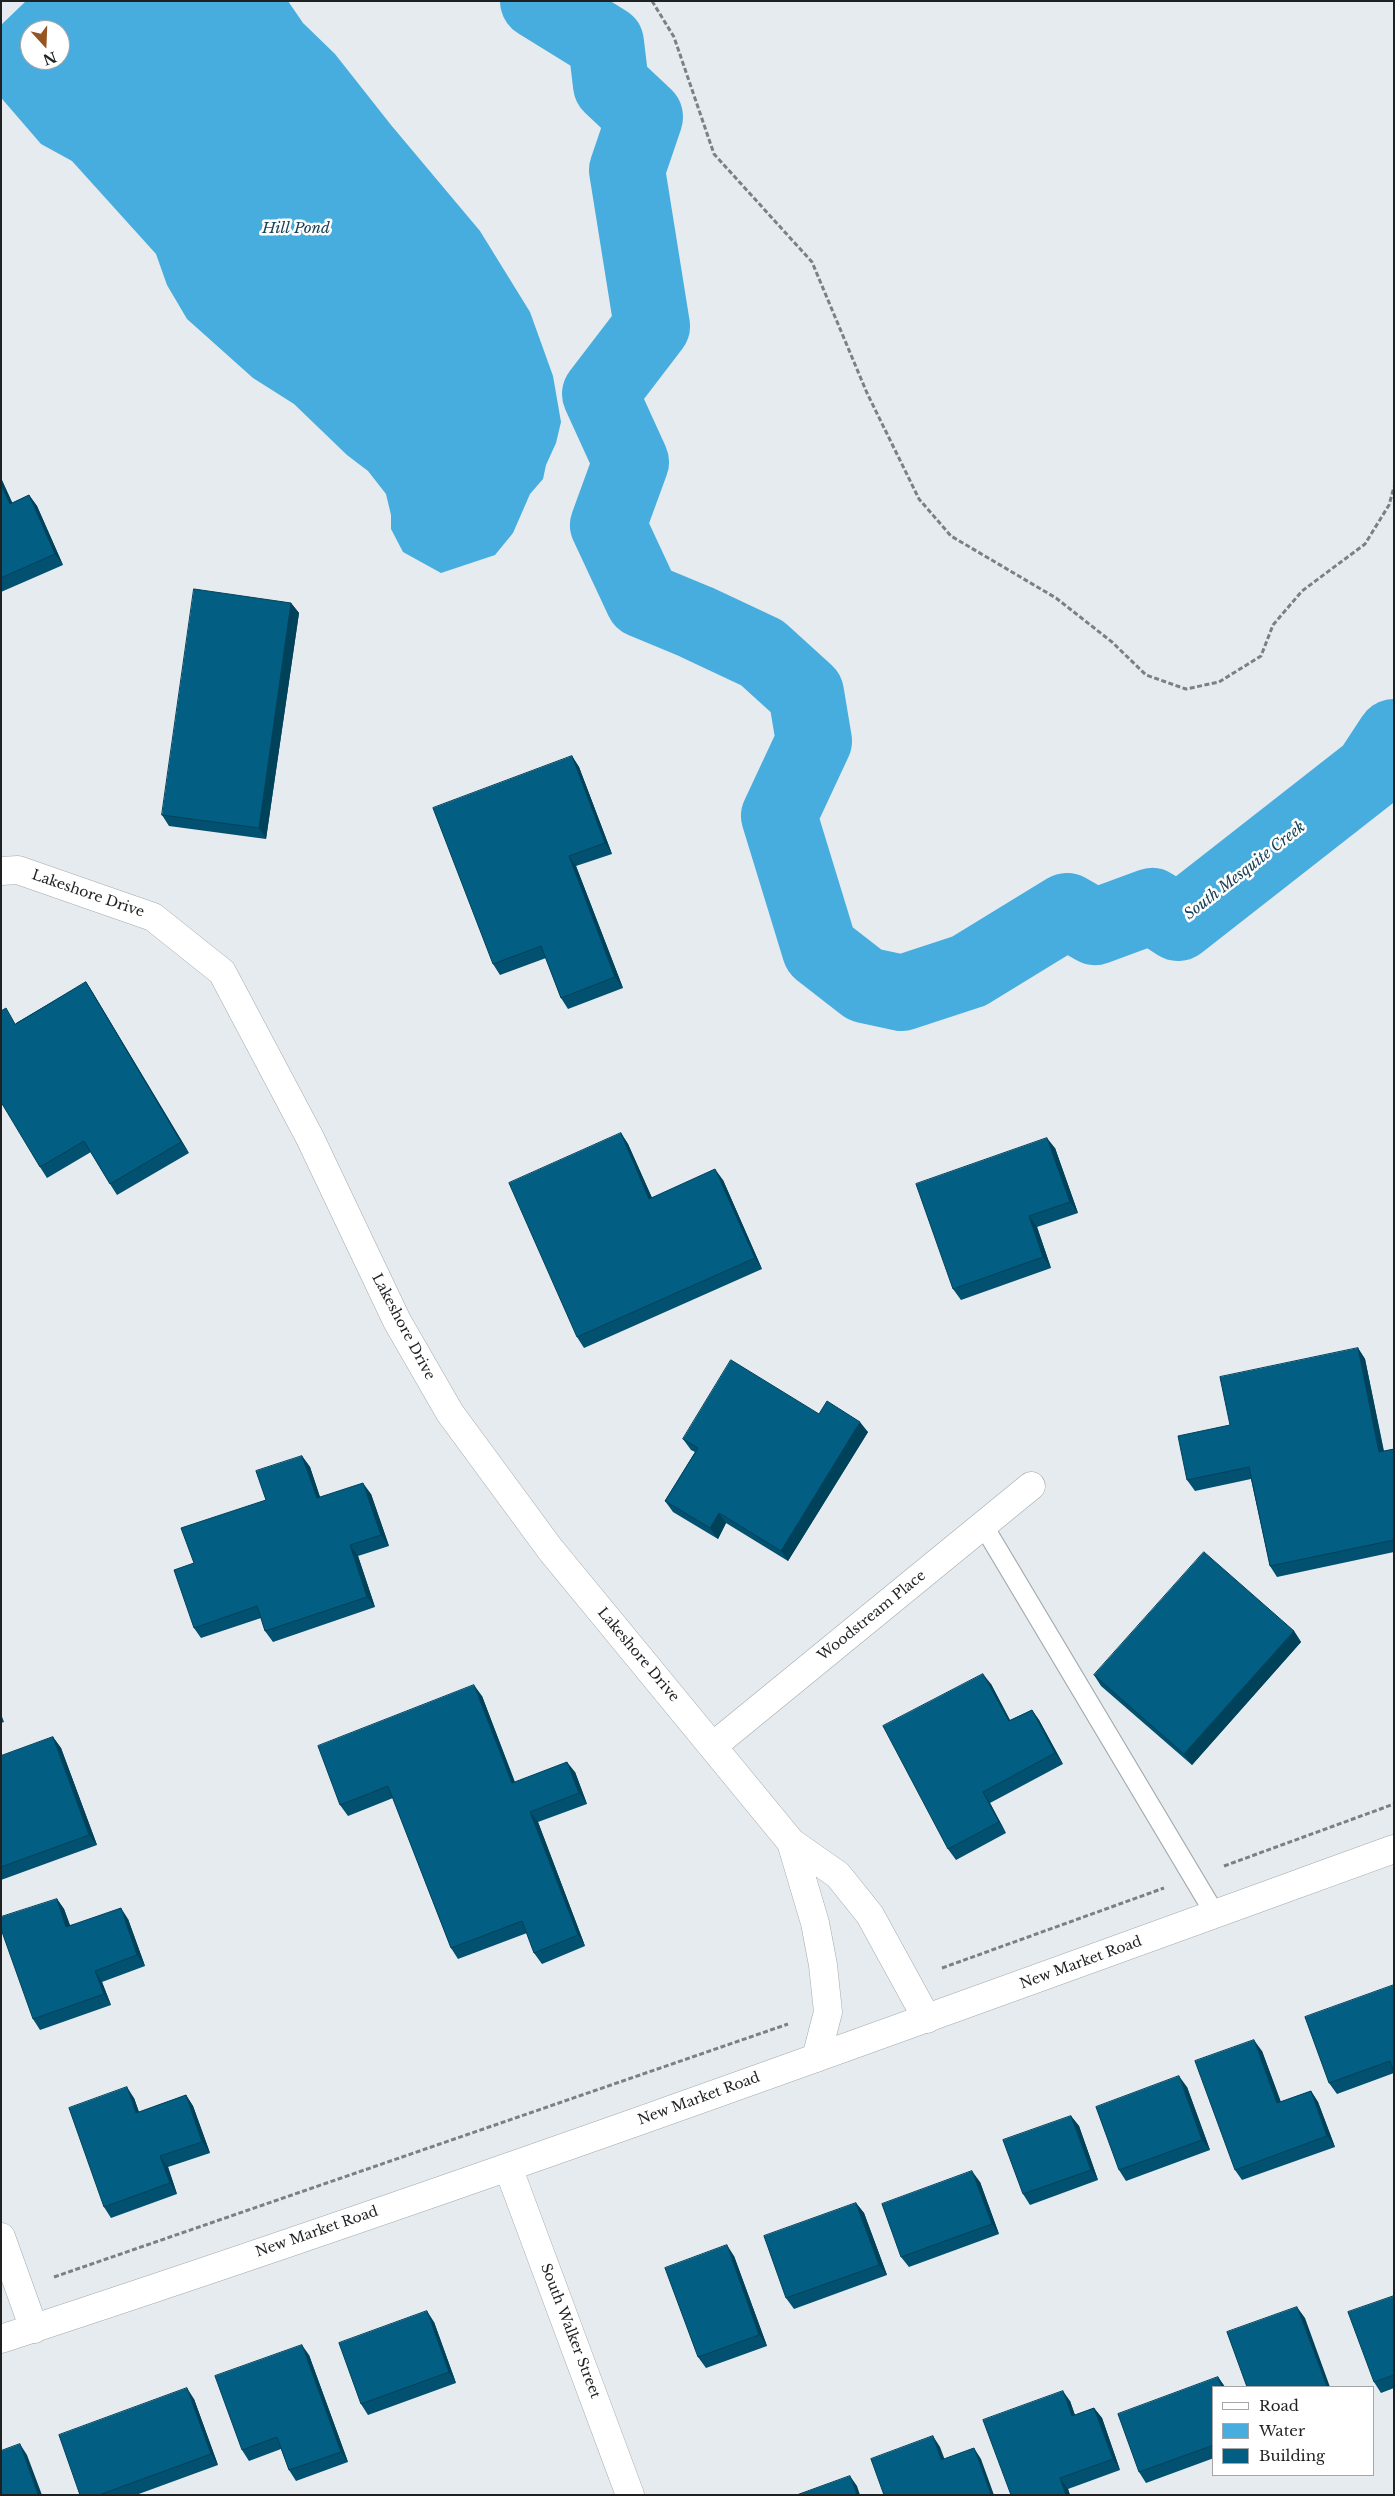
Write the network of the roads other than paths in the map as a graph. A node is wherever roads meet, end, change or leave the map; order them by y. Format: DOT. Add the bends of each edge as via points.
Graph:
graph roads {
  1 [pos="1,872"];
  2 [pos="1031,1486"];
  3 [pos="984,1525"];
  4 [pos="713,1746"];
  5 [pos="790,1842"];
  6 [pos="1394,1849"];
  7 [pos="1215,1914"];
  8 [pos="927,2019"];
  9 [pos="816,2058"];
  10 [pos="508,2167"];
  11 [pos="1,2237"];
  12 [pos="34,2328"];
  13 [pos="1,2339"];
  14 [pos="630,2495"];
  1 -- 4 [label="street, Lakeshore Drive" via="18,870 153,917 222,972 310,1138 397,1321 450,1414 550,1549"];
  2 -- 3 [label="street, Woodstream Place"];
  3 -- 4 [label="street, Woodstream Place"];
  3 -- 7 [label="lane"];
  4 -- 5 [label="street, Lakeshore Drive"];
  5 -- 8 [label="street, Lakeshore Drive" via="838,1875 870,1915"];
  5 -- 9 [label="street, Lakeshore Drive" via="815,1923 823,1965 828,2010"];
  6 -- 7 [label="street, New Market Road"];
  7 -- 8 [label="street, New Market Road"];
  8 -- 9 [label="street, New Market Road"];
  9 -- 10 [label="street, New Market Road"];
  10 -- 12 [label="street, New Market Road"];
  10 -- 14 [label="street, South Walker Street"];
  11 -- 12 [label="street"];
  12 -- 13 [label="street, New Market Road"];
}
